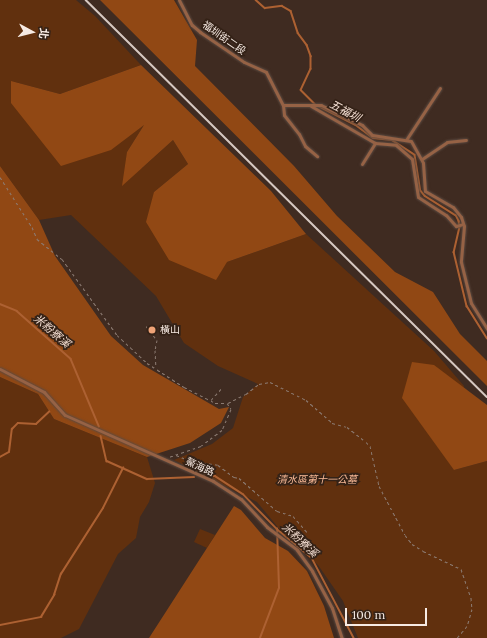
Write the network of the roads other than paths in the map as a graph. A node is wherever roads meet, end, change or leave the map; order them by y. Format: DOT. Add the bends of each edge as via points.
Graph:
graph roads {
  1 [pos="179,0"];
  2 [pos="440,88"];
  3 [pos="283,105"];
  4 [pos="311,106"];
  5 [pos="406,140"];
  6 [pos="466,140"];
  7 [pos="375,143"];
  8 [pos="317,156"];
  9 [pos="422,159"];
  10 [pos="362,164"];
  11 [pos="464,224"];
  12 [pos="487,329"];
  13 [pos="0,369"];
  14 [pos="342,638"];
  1 -- 3 [label="lane, 福圳街二段" via="192,25 200,32 244,62 266,72"];
  2 -- 5 [label="lane"];
  3 -- 4 [label="lane"];
  3 -- 8 [label="lane, 福圳街二段" via="284,115 290,124 305,146"];
  4 -- 5 [label="lane" via="321,105 362,125 372,136"];
  4 -- 7 [label="lane"];
  5 -- 9 [label="lane" via="411,141"];
  6 -- 9 [label="lane" via="447,142"];
  7 -- 10 [label="lane"];
  7 -- 11 [label="lane" via="396,145 412,159 418,197 446,215 456,226"];
  9 -- 11 [label="lane" via="425,191 453,207"];
  11 -- 12 [label="lane" via="460,262 471,303"];
  13 -- 14 [label="lane, 鰲海路" via="44,392 65,415 229,490 241,499 267,527 298,550 332,608"];
}
